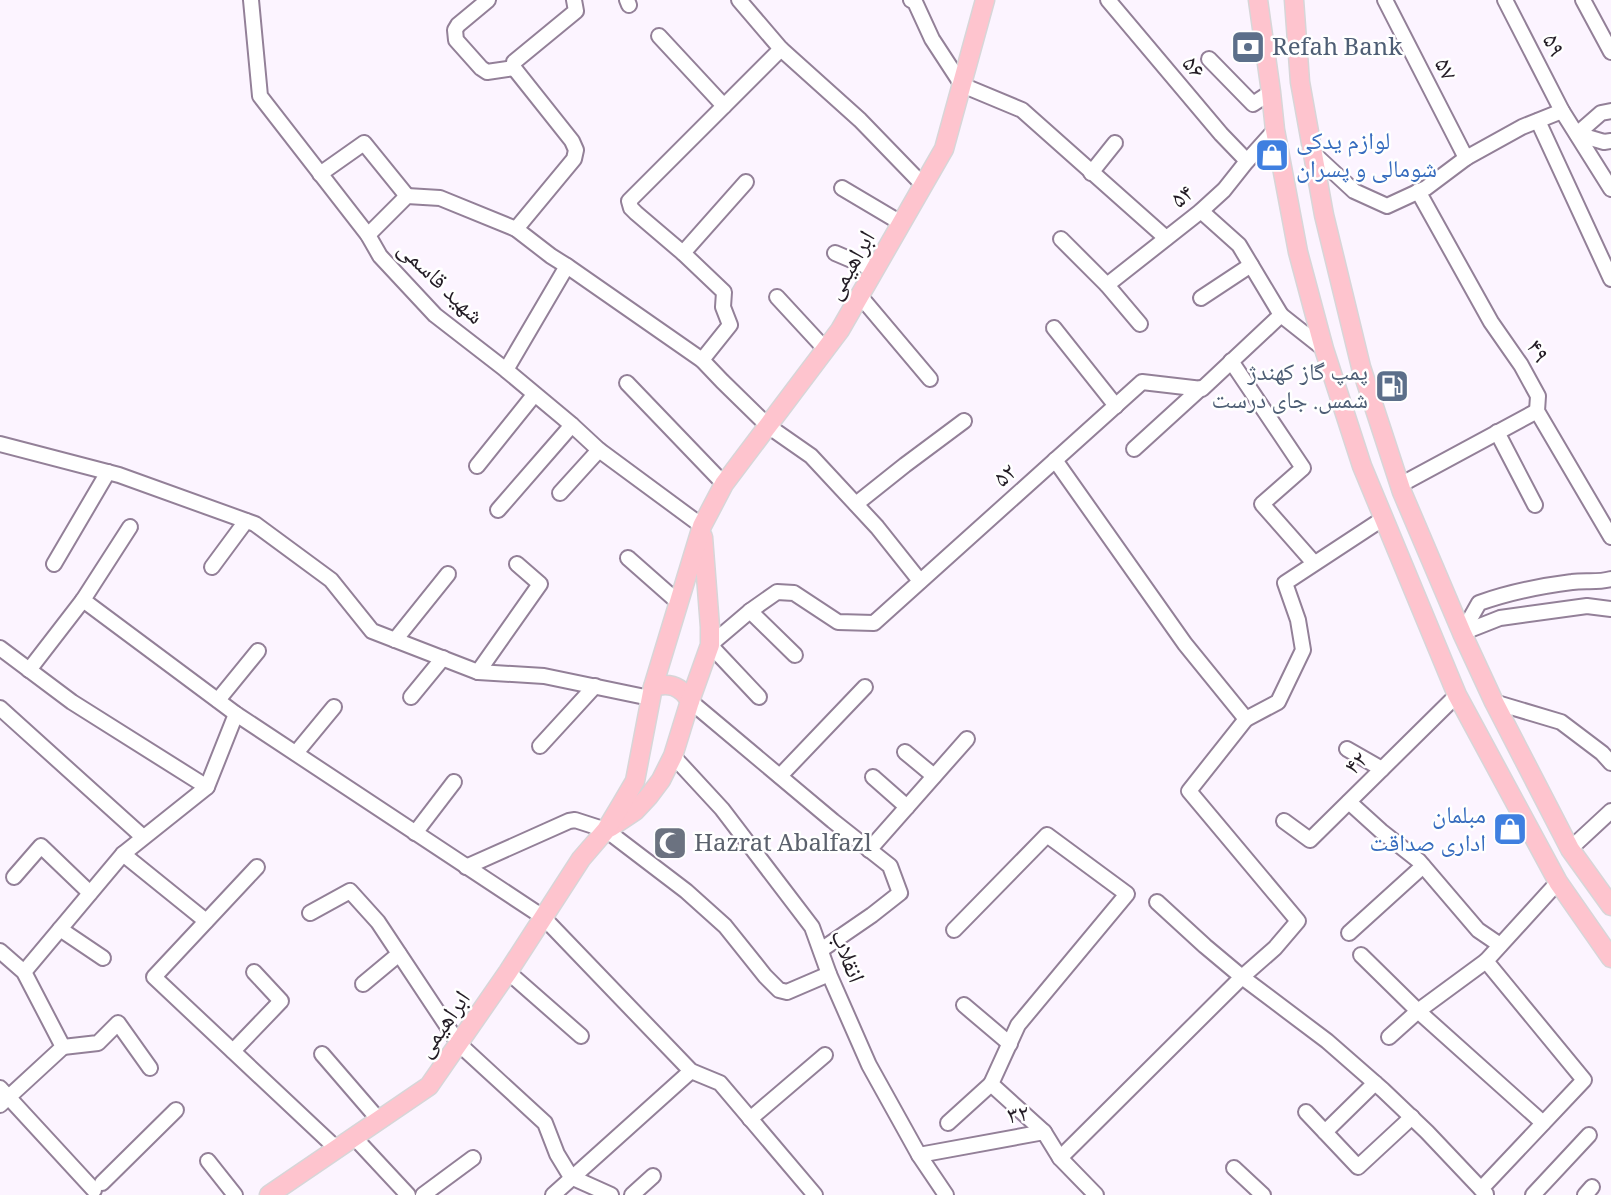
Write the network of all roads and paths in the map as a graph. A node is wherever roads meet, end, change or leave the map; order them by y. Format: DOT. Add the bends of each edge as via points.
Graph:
graph roads {
  1 [pos="250,0"];
  2 [pos="488,0"];
  3 [pos="574,0"];
  4 [pos="739,0"];
  5 [pos="985,0"];
  6 [pos="1108,0"];
  7 [pos="1258,0"];
  8 [pos="1294,0"];
  9 [pos="1385,0"];
  10 [pos="1505,0"];
  11 [pos="1583,0"];
  12 [pos="914,1"];
  13 [pos="659,36"];
  14 [pos="781,49"];
  15 [pos="1611,52"];
  16 [pos="1209,59"];
  17 [pos="514,68"];
  18 [pos="962,85"];
  19 [pos="1271,92"];
  20 [pos="724,106"];
  21 [pos="1562,111"];
  22 [pos="1611,111"];
  23 [pos="1538,121"];
  24 [pos="1275,130"];
  25 [pos="1577,134"];
  26 [pos="1611,141"];
  27 [pos="1115,143"];
  28 [pos="1313,153"];
  29 [pos="1466,158"];
  30 [pos="1247,161"];
  31 [pos="1091,173"];
  32 [pos="320,174"];
  33 [pos="746,182"];
  34 [pos="923,185"];
  35 [pos="842,188"];
  36 [pos="1611,189"];
  37 [pos="1418,191"];
  38 [pos="407,196"];
  39 [pos="1201,211"];
  40 [pos="901,223"];
  41 [pos="516,229"];
  42 [pos="368,235"];
  43 [pos="1166,238"];
  44 [pos="1061,239"];
  45 [pos="683,253"];
  46 [pos="835,253"];
  47 [pos="1251,265"];
  48 [pos="567,266"];
  49 [pos="874,271"];
  50 [pos="1611,279"];
  51 [pos="1107,285"];
  52 [pos="860,296"];
  53 [pos="777,297"];
  54 [pos="1201,298"];
  55 [pos="1281,315"];
  56 [pos="1140,324"];
  57 [pos="1054,328"];
  58 [pos="1324,349"];
  59 [pos="826,350"];
  60 [pos="702,359"];
  61 [pos="1231,361"];
  62 [pos="506,370"];
  63 [pos="930,379"];
  64 [pos="627,383"];
  65 [pos="1201,388"];
  66 [pos="534,394"];
  67 [pos="1116,406"];
  68 [pos="1537,411"];
  69 [pos="964,421"];
  70 [pos="572,425"];
  71 [pos="768,426"];
  72 [pos="1497,432"];
  73 [pos="0,444"];
  74 [pos="1134,449"];
  75 [pos="599,450"];
  76 [pos="1055,460"];
  77 [pos="477,466"];
  78 [pos="108,472"];
  79 [pos="724,484"];
  80 [pos="1400,485"];
  81 [pos="560,494"];
  82 [pos="856,504"];
  83 [pos="1535,505"];
  84 [pos="498,510"];
  85 [pos="1384,518"];
  86 [pos="246,521"];
  87 [pos="702,526"];
  88 [pos="130,527"];
  89 [pos="1611,537"];
  90 [pos="628,558"];
  91 [pos="1314,563"];
  92 [pos="54,564"];
  93 [pos="517,564"];
  94 [pos="212,567"];
  95 [pos="448,574"];
  96 [pos="1611,579"];
  97 [pos="920,581"];
  98 [pos="83,600"];
  99 [pos="679,603"];
  100 [pos="1611,608"];
  101 [pos="750,611"];
  102 [pos="1462,634"];
  103 [pos="395,640"];
  104 [pos="710,645"];
  105 [pos="0,648"];
  106 [pos="258,651"];
  107 [pos="795,655"];
  108 [pos="443,658"];
  109 [pos="29,670"];
  110 [pos="478,672"];
  111 [pos="595,686"];
  112 [pos="865,687"];
  113 [pos="652,692"];
  114 [pos="1457,695"];
  115 [pos="411,697"];
  116 [pos="759,697"];
  117 [pos="218,700"];
  118 [pos="690,701"];
  119 [pos="1494,702"];
  120 [pos="334,706"];
  121 [pos="0,708"];
  122 [pos="236,714"];
  123 [pos="1246,719"];
  124 [pos="967,739"];
  125 [pos="540,746"];
  126 [pos="1348,749"];
  127 [pos="905,752"];
  128 [pos="296,753"];
  129 [pos="673,756"];
  130 [pos="1611,763"];
  131 [pos="1382,769"];
  132 [pos="780,776"];
  133 [pos="934,776"];
  134 [pos="873,777"];
  135 [pos="454,782"];
  136 [pos="206,786"];
  137 [pos="1349,802"];
  138 [pos="908,807"];
  139 [pos="1611,811"];
  140 [pos="1284,821"];
  141 [pos="606,830"];
  142 [pos="415,833"];
  143 [pos="143,838"];
  144 [pos="1570,849"];
  145 [pos="869,850"];
  146 [pos="123,854"];
  147 [pos="1423,866"];
  148 [pos="257,867"];
  149 [pos="466,867"];
  150 [pos="14,877"];
  151 [pos="1558,882"];
  152 [pos="90,893"];
  153 [pos="1157,902"];
  154 [pos="1611,906"];
  155 [pos="310,913"];
  156 [pos="543,917"];
  157 [pos="206,922"];
  158 [pos="60,929"];
  159 [pos="954,930"];
  160 [pos="1349,933"];
  161 [pos="1500,945"];
  162 [pos="821,950"];
  163 [pos="0,951"];
  164 [pos="399,954"];
  165 [pos="1362,955"];
  166 [pos="103,958"];
  167 [pos="1611,958"];
  168 [pos="1486,961"];
  169 [pos="24,972"];
  170 [pos="254,972"];
  171 [pos="508,972"];
  172 [pos="829,974"];
  173 [pos="1242,977"];
  174 [pos="363,984"];
  175 [pos="964,1005"];
  176 [pos="1418,1011"];
  177 [pos="580,1036"];
  178 [pos="1389,1037"];
  179 [pos="459,1044"];
  180 [pos="1010,1044"];
  181 [pos="63,1047"];
  182 [pos="233,1051"];
  183 [pos="322,1054"];
  184 [pos="825,1055"];
  185 [pos="150,1068"];
  186 [pos="691,1071"];
  187 [pos="1375,1083"];
  188 [pos="991,1084"];
  189 [pos="3,1097"];
  190 [pos="176,1110"];
  191 [pos="1306,1112"];
  192 [pos="1412,1117"];
  193 [pos="750,1119"];
  194 [pos="379,1120"];
  195 [pos="948,1123"];
  196 [pos="1544,1123"];
  197 [pos="1044,1132"];
  198 [pos="1325,1132"];
  199 [pos="1589,1136"];
  200 [pos="354,1137"];
  201 [pos="337,1149"];
  202 [pos="919,1155"];
  203 [pos="473,1157"];
  204 [pos="1060,1158"];
  205 [pos="208,1161"];
  206 [pos="1234,1168"];
  207 [pos="653,1176"];
  208 [pos="571,1177"];
  209 [pos="95,1189"];
  210 [pos="1484,1192"];
  211 [pos="113,1195"];
  212 [pos="235,1195"];
  213 [pos="269,1195"];
  214 [pos="408,1195"];
  215 [pos="423,1195"];
  216 [pos="553,1195"];
  217 [pos="611,1195"];
  218 [pos="632,1195"];
  219 [pos="815,1195"];
  220 [pos="946,1195"];
  221 [pos="1096,1195"];
  222 [pos="1263,1195"];
  223 [pos="1533,1195"];
  1 -- 32 [label="street, شهید قاسمی" via="260,96"];
  2 -- 17 [label="street" via="458,25 456,40 487,72"];
  3 -- 17 [label="street" via="576,11 514,62"];
  4 -- 14 [label="street"];
  5 -- 18 [label="main road, ابراهیمی"];
  6 -- 30 [label="street, ۵۶"];
  7 -- 19 [label="main road"];
  8 -- 28 [label="main road" via="1300,82"];
  9 -- 29 [label="street, ۵۷"];
  10 -- 21 [label="street, ۵۹"];
  11 -- 15 [label="street"];
  12 -- 18 [label="street"];
  13 -- 20 [label="street"];
  14 -- 20 [label="street"];
  14 -- 34 [label="street"];
  16 -- 19 [label="street" via="1253,104"];
  17 -- 41 [label="street" via="576,150 574,159"];
  18 -- 31 [label="street" via="1021,110"];
  18 -- 34 [label="main road, ابراهیمی" via="944,149"];
  19 -- 24 [label="main road"];
  20 -- 45 [label="street" via="629,201 636,213"];
  21 -- 23 [label="street"];
  21 -- 25 [label="street, ۵۹"];
  22 -- 25 [label="street" via="1601,113"];
  23 -- 29 [label="street"];
  23 -- 50 [label="street"];
  24 -- 30 [label="street, ۵۴"];
  24 -- 58 [label="main road" via="1298,252"];
  25 -- 26 [label="street"];
  25 -- 36 [label="street, ۵۹"];
  27 -- 31 [label="street"];
  28 -- 37 [label="street" via="1354,191 1387,206"];
  28 -- 80 [label="main road" via="1361,367"];
  29 -- 37 [label="street"];
  30 -- 39 [label="street, ۵۴"];
  31 -- 43 [label="street"];
  32 -- 38 [label="street" via="364,143"];
  32 -- 42 [label="street, شهید قاسمی"];
  33 -- 45 [label="street"];
  34 -- 40 [label="main road, ابراهیمی"];
  35 -- 40 [label="street"];
  37 -- 68 [label="street, ۴۹" via="1538,396"];
  38 -- 41 [label="street" via="440,198"];
  38 -- 42 [label="street"];
  39 -- 43 [label="street, ۵۴"];
  39 -- 47 [label="street" via="1239,245"];
  40 -- 49 [label="main road, ابراهیمی"];
  41 -- 48 [label="street"];
  42 -- 62 [label="street, شهید قاسمی" via="380,256 435,315"];
  43 -- 51 [label="street, ۵۴"];
  44 -- 51 [label="street"];
  45 -- 60 [label="street" via="724,292 723,307 730,325"];
  46 -- 49 [label="street"];
  47 -- 54 [label="street"];
  47 -- 55 [label="street"];
  48 -- 60 [label="street"];
  48 -- 62 [label="street"];
  49 -- 52 [label="main road, ابراهیمی"];
  51 -- 56 [label="street"];
  52 -- 59 [label="main road, ابراهیمی"];
  52 -- 63 [label="street"];
  53 -- 59 [label="street"];
  55 -- 58 [label="street"];
  55 -- 61 [label="street"];
  57 -- 67 [label="street"];
  58 -- 85 [label="main road"];
  59 -- 71 [label="main road, ابراهیمی"];
  60 -- 71 [label="street"];
  61 -- 65 [label="street"];
  61 -- 91 [label="street" via="1303,468 1262,504"];
  62 -- 66 [label="street, شهید قاسمی"];
  64 -- 79 [label="street"];
  65 -- 67 [label="street, ۵۲" via="1142,382"];
  65 -- 74 [label="street"];
  66 -- 70 [label="street, شهید قاسمی"];
  66 -- 77 [label="street"];
  67 -- 76 [label="street, ۵۲"];
  68 -- 72 [label="street"];
  68 -- 89 [label="street, ۴۹"];
  69 -- 82 [label="street"];
  70 -- 75 [label="street, شهید قاسمی"];
  70 -- 84 [label="street"];
  71 -- 79 [label="main road, ابراهیمی"];
  71 -- 82 [label="street" via="811,456"];
  72 -- 80 [label="street"];
  72 -- 83 [label="street"];
  73 -- 78 [label="street"];
  75 -- 81 [label="street"];
  75 -- 87 [label="street, شهید قاسمی"];
  76 -- 97 [label="street, ۵۲"];
  76 -- 123 [label="street" via="1185,643"];
  78 -- 86 [label="street"];
  78 -- 92 [label="street"];
  79 -- 87 [label="main road, ابراهیمی"];
  80 -- 102 [label="main road"];
  82 -- 97 [label="street"];
  85 -- 91 [label="street"];
  85 -- 114 [label="main road"];
  86 -- 94 [label="street"];
  86 -- 103 [label="street" via="331,580 372,631"];
  87 -- 99 [label="main road, ابراهیمی"];
  87 -- 104 [label="main road"];
  88 -- 98 [label="street"];
  90 -- 99 [label="street"];
  91 -- 123 [label="street" via="1285,583 1303,650 1279,702"];
  93 -- 110 [label="street" via="540,584"];
  95 -- 103 [label="street"];
  96 -- 102 [label="street" via="1525,589 1479,603"];
  97 -- 101 [label="street, ۵۲" via="874,623 838,622 786,592 777,592"];
  98 -- 109 [label="street"];
  98 -- 117 [label="street"];
  99 -- 113 [label="main road, ابراهیمی"];
  100 -- 102 [label="street" via="1587,606 1500,618"];
  101 -- 104 [label="street, ۵۲"];
  101 -- 107 [label="street"];
  102 -- 119 [label="main road"];
  103 -- 108 [label="street"];
  104 -- 116 [label="street"];
  104 -- 118 [label="main road"];
  105 -- 109 [label="street"];
  106 -- 117 [label="street"];
  108 -- 110 [label="street"];
  108 -- 115 [label="street"];
  109 -- 136 [label="street"];
  110 -- 111 [label="street" via="544,676"];
  111 -- 113 [label="street"];
  111 -- 125 [label="street"];
  112 -- 132 [label="street"];
  113 -- 118 [label="main road" via="661,684 670,685"];
  113 -- 141 [label="main road, ابراهیمی" via="635,781"];
  114 -- 131 [label="street, ۴۲"];
  114 -- 151 [label="main road"];
  117 -- 122 [label="street"];
  118 -- 129 [label="main road"];
  118 -- 132 [label="street"];
  119 -- 130 [label="street" via="1561,722"];
  119 -- 144 [label="main road"];
  120 -- 128 [label="street"];
  121 -- 143 [label="street"];
  122 -- 128 [label="street"];
  122 -- 136 [label="street"];
  123 -- 173 [label="street" via="1189,791 1298,921"];
  124 -- 133 [label="street"];
  126 -- 131 [label="street"];
  127 -- 133 [label="street"];
  128 -- 142 [label="street"];
  129 -- 141 [label="main road" via="649,796"];
  129 -- 162 [label="street, انقلاب" via="743,835 812,927"];
  131 -- 137 [label="street, ۴۲"];
  132 -- 145 [label="street"];
  133 -- 138 [label="street"];
  134 -- 138 [label="street"];
  135 -- 142 [label="street"];
  136 -- 143 [label="street"];
  137 -- 140 [label="street, ۴۲" via="1310,840"];
  137 -- 147 [label="street"];
  138 -- 145 [label="street"];
  139 -- 144 [label="street"];
  141 -- 149 [label="street" via="569,821"];
  141 -- 156 [label="main road, ابراهیمی"];
  141 -- 172 [label="street" via="725,926 779,990 787,992"];
  142 -- 149 [label="street"];
  143 -- 146 [label="street"];
  144 -- 154 [label="main road"];
  145 -- 162 [label="street" via="890,866 900,893"];
  146 -- 152 [label="street"];
  146 -- 157 [label="street"];
  147 -- 160 [label="street"];
  147 -- 161 [label="street" via="1478,930"];
  148 -- 157 [label="street"];
  149 -- 156 [label="street"];
  150 -- 152 [label="street" via="41,846"];
  151 -- 161 [label="street"];
  151 -- 167 [label="main road"];
  152 -- 158 [label="street"];
  153 -- 173 [label="street"];
  155 -- 164 [label="street" via="350,891"];
  156 -- 171 [label="main road, ابراهیمی"];
  156 -- 186 [label="street"];
  157 -- 182 [label="street" via="154,977"];
  158 -- 166 [label="street"];
  158 -- 169 [label="street"];
  159 -- 180 [label="street" via="1047,835 1128,894 1018,1025"];
  161 -- 168 [label="street"];
  162 -- 172 [label="street, انقلاب"];
  163 -- 169 [label="street"];
  164 -- 174 [label="street"];
  164 -- 179 [label="street"];
  165 -- 176 [label="street"];
  168 -- 176 [label="street"];
  168 -- 196 [label="street" via="1584,1080"];
  169 -- 181 [label="street"];
  170 -- 182 [label="street" via="281,1001"];
  171 -- 177 [label="street"];
  171 -- 179 [label="main road, ابراهیمی"];
  172 -- 202 [label="street, انقلاب" via="869,1065"];
  173 -- 187 [label="street"];
  173 -- 204 [label="street"];
  175 -- 180 [label="street"];
  176 -- 178 [label="street"];
  176 -- 196 [label="street"];
  179 -- 194 [label="main road, ابراهیمی" via="429,1087"];
  179 -- 208 [label="street" via="545,1124"];
  180 -- 188 [label="street"];
  181 -- 185 [label="street" via="98,1043 118,1023"];
  181 -- 189 [label="street"];
  182 -- 201 [label="street"];
  183 -- 194 [label="street"];
  184 -- 193 [label="street"];
  186 -- 193 [label="street" via="720,1083"];
  186 -- 208 [label="street"];
  187 -- 192 [label="street"];
  187 -- 198 [label="street"];
  188 -- 195 [label="street"];
  188 -- 197 [label="street"];
  189 -- 209 [label="street"];
  190 -- 209 [label="street"];
  191 -- 198 [label="street"];
  192 -- 198 [label="street" via="1358,1167"];
  192 -- 210 [label="street"];
  193 -- 219 [label="street"];
  194 -- 200 [label="main road, ابراهیمی"];
  196 -- 210 [label="street"];
  197 -- 202 [label="street, ۳۲"];
  197 -- 204 [label="street, ۳۲"];
  199 -- 223 [label="street"];
  200 -- 201 [label="main road, ابراهیمی"];
  200 -- 214 [label="street"];
  201 -- 213 [label="main road, ابراهیمی"];
  202 -- 220 [label="street, انقلاب"];
  203 -- 215 [label="street"];
  204 -- 221 [label="street, ۳۲"];
  205 -- 212 [label="street"];
  206 -- 222 [label="street"];
  207 -- 218 [label="street"];
  208 -- 216 [label="street"];
  208 -- 217 [label="street"];
  209 -- 211 [label="street"];
}
